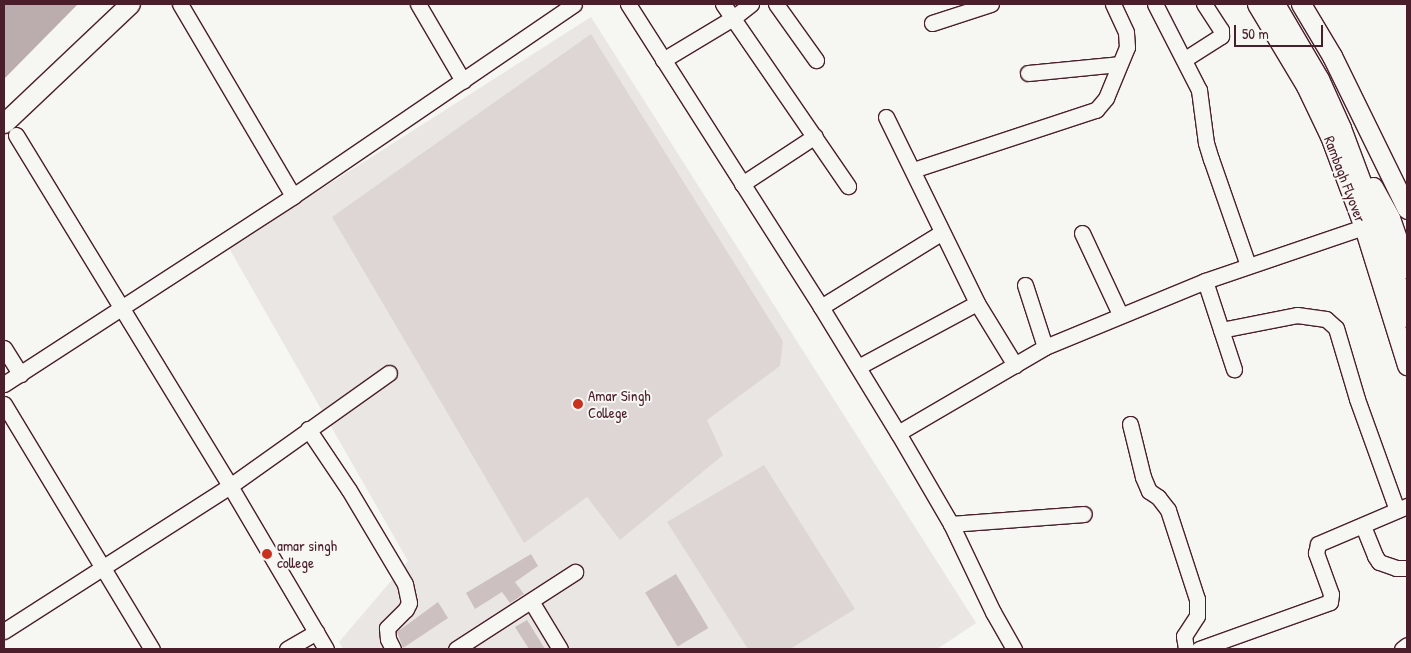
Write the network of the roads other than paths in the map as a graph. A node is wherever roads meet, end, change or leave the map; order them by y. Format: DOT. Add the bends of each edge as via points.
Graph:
graph roads {
  1 [pos="130,4"];
  2 [pos="180,4"];
  3 [pos="418,4"];
  4 [pos="574,4"];
  5 [pos="628,4"];
  6 [pos="723,4"];
  7 [pos="751,4"];
  8 [pos="776,4"];
  9 [pos="991,4"];
  10 [pos="1113,4"];
  11 [pos="1155,4"];
  12 [pos="1204,4"];
  13 [pos="1257,4"];
  14 [pos="1268,4"];
  15 [pos="1275,4"];
  16 [pos="1300,4"];
  17 [pos="733,18"];
  18 [pos="932,23"];
  19 [pos="1185,59"];
  20 [pos="663,60"];
  21 [pos="816,60"];
  22 [pos="1119,64"];
  23 [pos="1028,73"];
  24 [pos="462,81"];
  25 [pos="886,117"];
  26 [pos="10,129"];
  27 [pos="815,136"];
  28 [pos="913,170"];
  29 [pos="1360,176"];
  30 [pos="742,184"];
  31 [pos="848,186"];
  32 [pos="293,196"];
  33 [pos="1407,209"];
  34 [pos="1364,227"];
  35 [pos="941,233"];
  36 [pos="1082,233"];
  37 [pos="1248,265"];
  38 [pos="1407,268"];
  39 [pos="1205,281"];
  40 [pos="1025,285"];
  41 [pos="977,303"];
  42 [pos="121,307"];
  43 [pos="821,307"];
  44 [pos="1120,314"];
  45 [pos="1407,318"];
  46 [pos="1221,330"];
  47 [pos="1407,341"];
  48 [pos="1045,347"];
  49 [pos="4,348"];
  50 [pos="1015,365"];
  51 [pos="1407,365"];
  52 [pos="858,367"];
  53 [pos="1234,369"];
  54 [pos="389,373"];
  55 [pos="20,374"];
  56 [pos="4,384"];
  57 [pos="4,404"];
  58 [pos="1130,424"];
  59 [pos="308,429"];
  60 [pos="898,433"];
  61 [pos="230,486"];
  62 [pos="1402,508"];
  63 [pos="1084,514"];
  64 [pos="951,524"];
  65 [pos="1363,526"];
  66 [pos="103,567"];
  67 [pos="1407,568"];
  68 [pos="575,572"];
  69 [pos="531,601"];
  70 [pos="4,631"];
  71 [pos="316,632"];
  72 [pos="1407,645"];
  73 [pos="152,649"];
  74 [pos="287,649"];
  75 [pos="326,649"];
  76 [pos="393,649"];
  77 [pos="456,649"];
  78 [pos="560,649"];
  79 [pos="1014,649"];
  80 [pos="1186,649"];
  81 [pos="1199,649"];
  82 [pos="1402,649"];
  1 -- 26 [label="main road"];
  2 -- 32 [label="street"];
  3 -- 24 [label="street"];
  4 -- 24 [label="street"];
  5 -- 20 [label="street"];
  6 -- 17 [label="street"];
  7 -- 17 [label="street"];
  8 -- 21 [label="street"];
  9 -- 18 [label="street"];
  10 -- 22 [label="street" via="1127,39"];
  11 -- 19 [label="street"];
  12 -- 19 [label="street" via="1221,36"];
  13 -- 34 [label="main road, Rambagh Flyover" via="1306,86 1330,136"];
  14 -- 47 [label="main road" via="1315,90 1381,252"];
  15 -- 29 [label="main road, Rambagh Flyover" via="1319,79"];
  16 -- 33 [label="main road" via="1332,56"];
  17 -- 20 [label="street"];
  17 -- 27 [label="street"];
  19 -- 37 [label="street" via="1199,90 1206,143"];
  20 -- 30 [label="street"];
  22 -- 23 [label="street"];
  22 -- 28 [label="street" via="1106,98 1096,110"];
  24 -- 32 [label="street"];
  25 -- 28 [label="street"];
  26 -- 42 [label="street"];
  27 -- 30 [label="street"];
  27 -- 31 [label="street"];
  28 -- 35 [label="street"];
  29 -- 38 [label="main road" via="1375,188 1384,203"];
  29 -- 45 [label="main road, Rambagh Flyover" via="1388,250"];
  30 -- 43 [label="street"];
  32 -- 42 [label="street"];
  34 -- 37 [label="street"];
  34 -- 51 [label="main road, Rambagh Flyover"];
  35 -- 41 [label="street"];
  35 -- 43 [label="street"];
  36 -- 44 [label="street"];
  37 -- 39 [label="street"];
  39 -- 44 [label="street"];
  39 -- 46 [label="street"];
  40 -- 48 [label="street"];
  41 -- 50 [label="street"];
  41 -- 52 [label="street"];
  42 -- 55 [label="street"];
  42 -- 61 [label="street"];
  43 -- 52 [label="street"];
  44 -- 48 [label="street"];
  46 -- 53 [label="street"];
  46 -- 62 [label="street" via="1297,315 1326,319 1336,328 1358,399"];
  48 -- 50 [label="street"];
  49 -- 55 [label="street"];
  50 -- 60 [label="street"];
  52 -- 60 [label="street"];
  54 -- 59 [label="street"];
  55 -- 56 [label="street"];
  57 -- 66 [label="street"];
  58 -- 80 [label="street" via="1143,478 1149,491 1168,510 1197,599 1197,616 1184,636"];
  59 -- 61 [label="street"];
  59 -- 76 [label="street" via="405,584 409,603 387,628"];
  60 -- 64 [label="street"];
  61 -- 66 [label="street"];
  61 -- 71 [label="street"];
  62 -- 65 [label="street"];
  63 -- 64 [label="street"];
  64 -- 79 [label="street"];
  65 -- 67 [label="street" via="1379,562"];
  65 -- 81 [label="street" via="1318,544 1316,549 1331,594 1330,602"];
  66 -- 70 [label="street"];
  66 -- 73 [label="street"];
  68 -- 69 [label="street"];
  69 -- 77 [label="street"];
  69 -- 78 [label="street"];
  71 -- 74 [label="street"];
  71 -- 75 [label="street"];
  72 -- 82 [label="street"];
}
